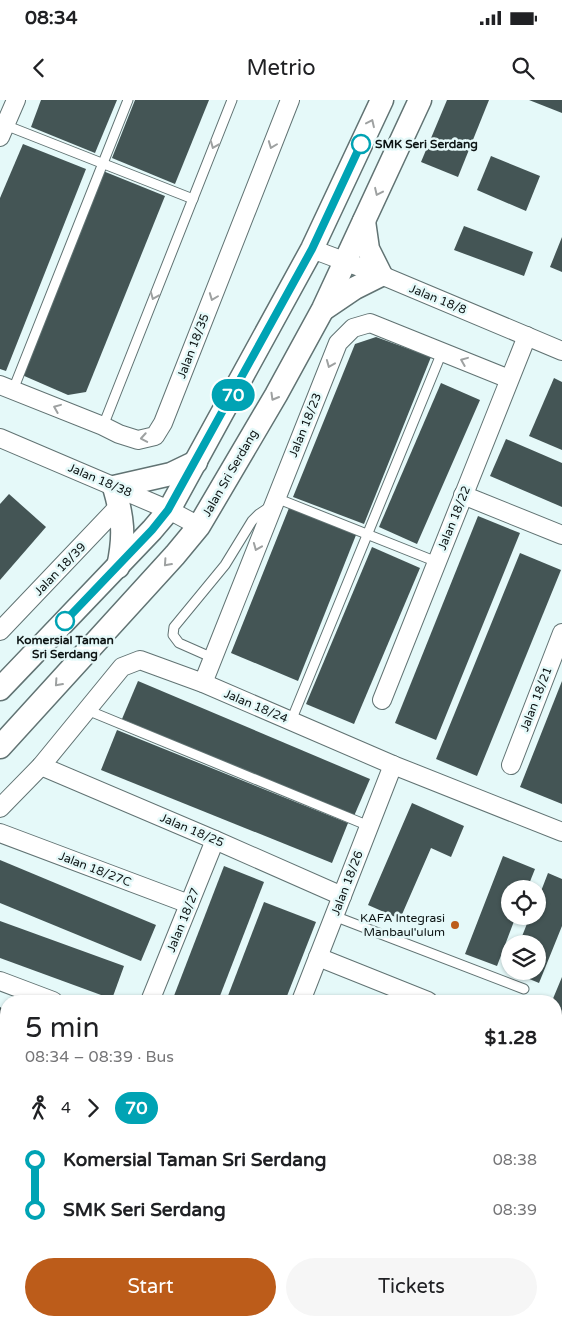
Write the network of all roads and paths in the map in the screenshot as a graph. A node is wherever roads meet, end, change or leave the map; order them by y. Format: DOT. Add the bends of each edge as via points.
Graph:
graph roads {
  1 [pos="16,100"];
  2 [pos="128,100"];
  3 [pos="232,100"];
  4 [pos="290,100"];
  5 [pos="382,100"];
  6 [pos="420,100"];
  7 [pos="3,131"];
  8 [pos="103,164"];
  9 [pos="193,199"];
  10 [pos="364,221"];
  11 [pos="312,249"];
  12 [pos="345,261"];
  13 [pos="381,275"];
  14 [pos="324,309"];
  15 [pos="527,336"];
  16 [pos="562,351"];
  17 [pos="442,352"];
  18 [pos="509,379"];
  19 [pos="6,388"];
  20 [pos="103,426"];
  21 [pos="1,439"];
  22 [pos="196,462"];
  23 [pos="463,495"];
  24 [pos="117,496"];
  25 [pos="275,501"];
  26 [pos="168,510"];
  27 [pos="199,526"];
  28 [pos="367,534"];
  29 [pos="562,535"];
  30 [pos="437,562"];
  31 [pos="118,567"];
  32 [pos="0,631"];
  33 [pos="562,633"];
  34 [pos="213,658"];
  35 [pos="203,683"];
  36 [pos="0,689"];
  37 [pos="382,700"];
  38 [pos="87,710"];
  39 [pos="291,721"];
  40 [pos="0,747"];
  41 [pos="393,764"];
  42 [pos="511,765"];
  43 [pos="41,766"];
  44 [pos="0,808"];
  45 [pos="369,826"];
  46 [pos="562,832"];
  47 [pos="0,833"];
  48 [pos="215,840"];
  49 [pos="342,896"];
  50 [pos="189,904"];
  51 [pos="334,916"];
  52 [pos="318,957"];
  53 [pos="0,981"];
  54 [pos="524,989"];
  55 [pos="37,995"];
  56 [pos="152,995"];
  57 [pos="303,995"];
  58 [pos="413,995"];
  1 -- 7 [label="street"];
  2 -- 8 [label="lane"];
  3 -- 9 [label="lane, one-way"];
  4 -- 20 [label="street, Jalan 18/35, one-way" via="163,423 155,436 138,440"];
  11 -- 5 [label="street, one-way"];
  6 -- 10 [label="street, Jalan Sri Serdang, one-way"];
  7 -- 8 [label="lane"];
  8 -- 9 [label="lane"];
  8 -- 19 [label="lane"];
  9 -- 20 [label="lane, one-way"];
  10 -- 12 [label="street, Jalan Sri Serdang"];
  10 -- 13 [label="street" via="368,249"];
  11 -- 12 [label="street, Jalan 18/8"];
  11 -- 22 [label="street"];
  12 -- 13 [label="street, Jalan 18/8"];
  12 -- 14 [label="street, Jalan Sri Serdang"];
  13 -- 14 [label="street"];
  13 -- 15 [label="street, Jalan 18/8"];
  14 -- 27 [label="street, Jalan Sri Serdang, one-way"];
  15 -- 16 [label="street, Jalan 18/8"];
  15 -- 18 [label="street, Jalan 18/22"];
  18 -- 17 [label="street, Jalan 18/23, one-way"];
  17 -- 25 [label="street, Jalan 18/23, one-way" via="370,323 353,328 338,343"];
  17 -- 28 [label="lane"];
  18 -- 23 [label="street, Jalan 18/22"];
  20 -- 19 [label="street, Jalan 18/35, one-way"];
  21 -- 24 [label="street, Jalan 18/38"];
  22 -- 24 [label="street"];
  22 -- 26 [label="street"];
  23 -- 29 [label="street"];
  23 -- 30 [label="street, Jalan 18/22"];
  24 -- 26 [label="street, Jalan 18/38"];
  24 -- 31 [label="street" via="123,527"];
  24 -- 32 [label="street, Jalan 18/39"];
  25 -- 28 [label="lane"];
  25 -- 34 [label="street, Jalan 18/23, one-way"];
  25 -- 34 [label="lane" via="252,521 225,565 174,627 173,635 179,643"];
  26 -- 27 [label="street, Jalan 18/38"];
  26 -- 31 [label="street"];
  27 -- 40 [label="street, Jalan Sri Serdang, one-way"];
  28 -- 30 [label="lane"];
  28 -- 39 [label="lane"];
  30 -- 37 [label="street, Jalan 18/22"];
  31 -- 36 [label="street"];
  33 -- 42 [label="street, Jalan 18/21"];
  34 -- 35 [label="street, Jalan 18/23"];
  35 -- 38 [label="street, Jalan 18/24" via="140,660 122,667"];
  35 -- 39 [label="street, Jalan 18/24"];
  38 -- 43 [label="street, Jalan 18/24"];
  38 -- 45 [label="lane"];
  39 -- 41 [label="street, Jalan 18/24"];
  41 -- 45 [label="street, Jalan 18/26"];
  41 -- 46 [label="street, Jalan 18/24"];
  43 -- 44 [label="street, Jalan 18/24"];
  43 -- 48 [label="street, Jalan 18/25"];
  45 -- 49 [label="street, Jalan 18/26"];
  47 -- 50 [label="street, Jalan 18/27C"];
  48 -- 49 [label="street, Jalan 18/25"];
  48 -- 50 [label="street, Jalan 18/27"];
  49 -- 51 [label="street, Jalan 18/26"];
  50 -- 56 [label="street, Jalan 18/27"];
  51 -- 52 [label="street, Jalan 18/26"];
  51 -- 54 [label="lane"];
  52 -- 57 [label="street, Jalan 18/26"];
  52 -- 58 [label="street"];
  53 -- 55 [label="street"];
}
